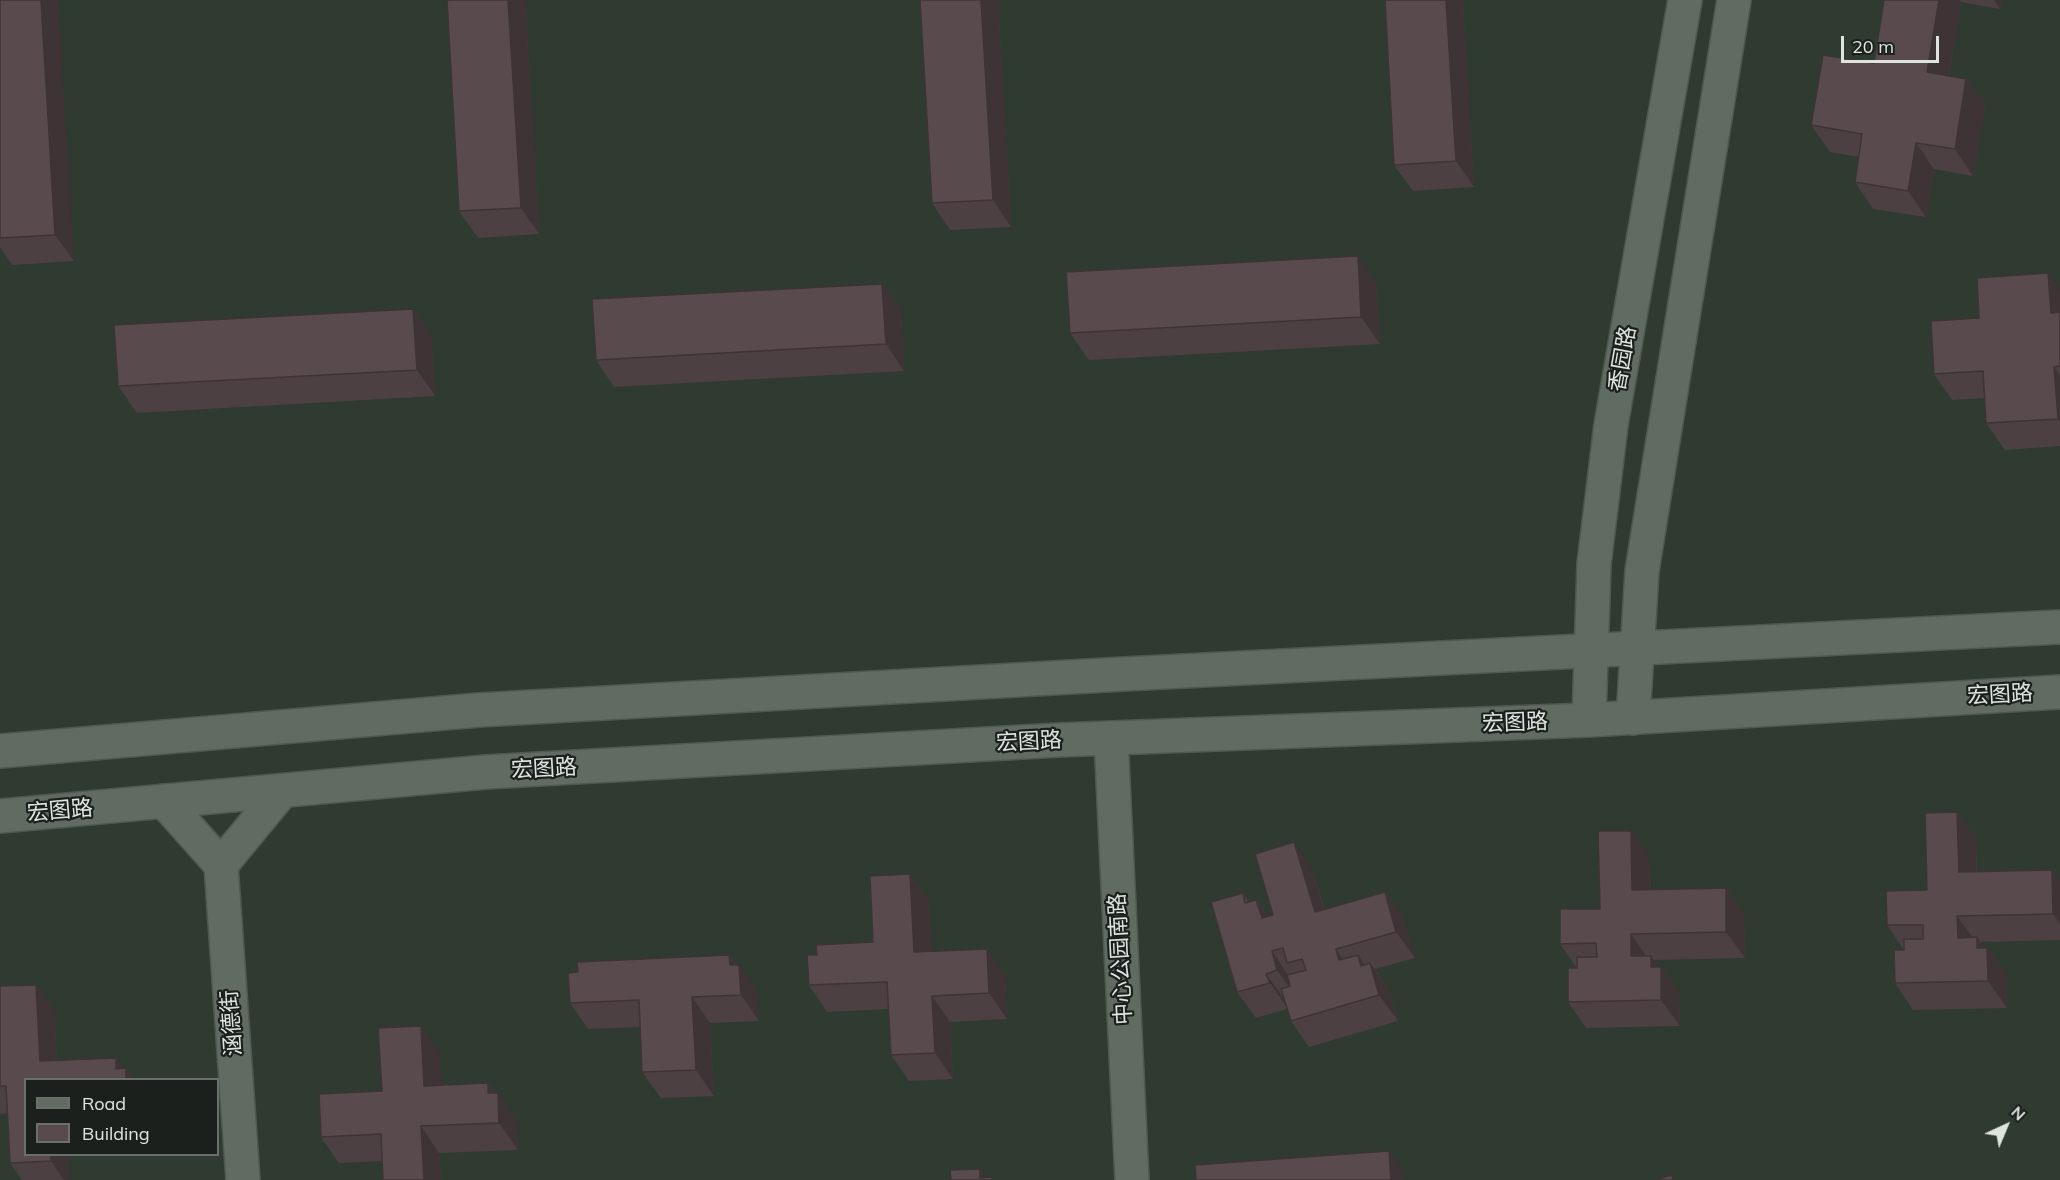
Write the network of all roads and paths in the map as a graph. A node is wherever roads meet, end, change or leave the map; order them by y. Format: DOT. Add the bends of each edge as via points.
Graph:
graph roads {
  1 [pos="1685,0"];
  2 [pos="1734,0"];
  3 [pos="2060,627"];
  4 [pos="1638,650"];
  5 [pos="1591,652"];
  6 [pos="2060,692"];
  7 [pos="1634,717"];
  8 [pos="1589,720"];
  9 [pos="1111,738"];
  10 [pos="0,751"];
  11 [pos="282,791"];
  12 [pos="164,801"];
  13 [pos="0,816"];
  14 [pos="221,865"];
  15 [pos="243,1180"];
  16 [pos="1132,1180"];
  1 -- 5 [label="main road, 香园路" via="1611,425 1594,564"];
  2 -- 4 [label="main road" via="1642,571"];
  3 -- 4 [label="main road"];
  4 -- 5 [label="main road"];
  4 -- 7 [label="main road"];
  5 -- 8 [label="main road, 香园路"];
  5 -- 10 [label="main road" via="479,710"];
  6 -- 7 [label="main road, 宏图路"];
  7 -- 8 [label="main road, 宏图路"];
  8 -- 9 [label="main road, 宏图路"];
  9 -- 11 [label="main road, 宏图路" via="486,772"];
  9 -- 16 [label="main road, 中心公园南路"];
  11 -- 12 [label="main road, 宏图路"];
  11 -- 14 [label="main road"];
  12 -- 13 [label="main road, 宏图路"];
  12 -- 14 [label="main road"];
  14 -- 15 [label="main road, 涵德街"];
}
